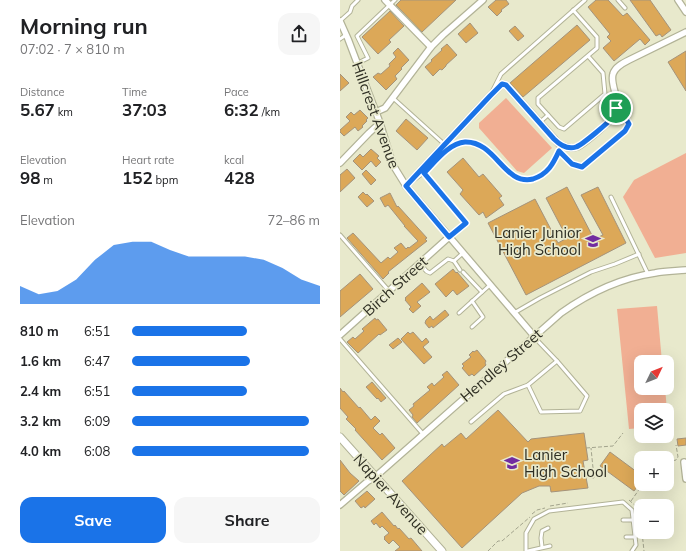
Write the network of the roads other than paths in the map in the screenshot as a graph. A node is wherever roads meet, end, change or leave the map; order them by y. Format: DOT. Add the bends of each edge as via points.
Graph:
graph roads {
  1 [pos="358,0"];
  2 [pos="385,0"];
  3 [pos="395,0"];
  4 [pos="483,0"];
  5 [pos="585,0"];
  6 [pos="618,0"];
  7 [pos="678,0"];
  8 [pos="390,5"];
  9 [pos="625,8"];
  10 [pos="573,10"];
  11 [pos="686,12"];
  12 [pos="340,21"];
  13 [pos="686,32"];
  14 [pos="346,36"];
  15 [pos="340,38"];
  16 [pos="431,46"];
  17 [pos="588,56"];
  18 [pos="357,64"];
  19 [pos="490,96"];
  20 [pos="393,98"];
  21 [pos="616,108"];
  22 [pos="376,112"];
  23 [pos="548,115"];
  24 [pos="380,123"];
  25 [pos="539,123"];
  26 [pos="444,144"];
  27 [pos="560,148"];
  28 [pos="341,161"];
  29 [pos="424,173"];
  30 [pos="406,186"];
  31 [pos="611,197"];
  32 [pos="340,235"];
  33 [pos="449,237"];
  34 [pos="463,253"];
  35 [pos="639,254"];
  36 [pos="454,261"];
  37 [pos="422,262"];
  38 [pos="686,270"];
  39 [pos="648,274"];
  40 [pos="490,285"];
  41 [pos="389,291"];
  42 [pos="482,292"];
  43 [pos="472,302"];
  44 [pos="459,313"];
  45 [pos="514,313"];
  46 [pos="472,327"];
  47 [pos="340,335"];
  48 [pos="534,336"];
  49 [pos="340,339"];
  50 [pos="557,361"];
  51 [pos="528,385"];
  52 [pos="471,422"];
  53 [pos="423,434"];
  54 [pos="340,437"];
  55 [pos="684,462"];
  56 [pos="375,477"];
  57 [pos="686,479"];
  58 [pos="340,505"];
  59 [pos="623,520"];
  60 [pos="633,520"];
  61 [pos="548,528"];
  62 [pos="634,528"];
  63 [pos="634,537"];
  64 [pos="626,538"];
  65 [pos="635,539"];
  66 [pos="550,546"];
  67 [pos="542,547"];
  68 [pos="442,551"];
  69 [pos="527,551"];
  70 [pos="632,551"];
  1 -- 12 [label="lane"];
  2 -- 8 [label="street"];
  3 -- 8 [label="lane"];
  4 -- 16 [label="street"];
  5 -- 10 [label="lane"];
  6 -- 9 [label="lane"];
  7 -- 11 [label="street"];
  8 -- 16 [label="street"];
  8 -- 18 [label="lane" via="357,36 368,58"];
  10 -- 17 [label="lane" via="597,37 596,48"];
  10 -- 19 [label="lane" via="500,74"];
  12 -- 14 [label="street, Hillcrest Avenue"];
  13 -- 21 [label="street" via="629,60 615,70 612,79"];
  14 -- 15 [label="lane"];
  14 -- 18 [label="street, Hillcrest Avenue"];
  16 -- 20 [label="street"];
  17 -- 23 [label="lane" via="538,98 538,104"];
  17 -- 23 [label="lane" via="603,73 605,94 564,129"];
  18 -- 22 [label="street, Hillcrest Avenue"];
  19 -- 25 [label="street" via="502,84 506,85"];
  19 -- 26 [label="street"];
  20 -- 22 [label="street" via="385,108"];
  20 -- 26 [label="lane"];
  21 -- 27 [label="street" via="612,118 585,142 577,147"];
  21 -- 27 [label="lane" via="629,124 625,131 582,167 572,164"];
  22 -- 24 [label="street, Hillcrest Avenue"];
  23 -- 25 [label="lane"];
  24 -- 28 [label="street"];
  24 -- 30 [label="street, Hillcrest Avenue" via="393,165"];
  25 -- 27 [label="street"];
  26 -- 30 [label="street"];
  27 -- 29 [label="lane" via="547,172 531,179 513,176 484,147 465,142 450,147"];
  29 -- 30 [label="lane"];
  29 -- 33 [label="lane" via="466,223"];
  30 -- 33 [label="street, Hillcrest Avenue"];
  31 -- 35 [label="lane"];
  32 -- 41 [label="lane"];
  33 -- 34 [label="street, Hillcrest Avenue"];
  33 -- 37 [label="street, Birch Street"];
  34 -- 36 [label="lane"];
  34 -- 40 [label="street, Hillcrest Avenue"];
  35 -- 39 [label="lane"];
  35 -- 45 [label="lane" via="591,272"];
  36 -- 37 [label="lane" via="448,259 430,273"];
  36 -- 42 [label="lane"];
  37 -- 41 [label="street, Birch Street"];
  38 -- 39 [label="street, Hendley Street"];
  39 -- 48 [label="street, Hendley Street" via="600,289 576,302"];
  40 -- 42 [label="lane"];
  40 -- 45 [label="street, Hillcrest Avenue"];
  41 -- 47 [label="street, Birch Street"];
  42 -- 43 [label="lane"];
  43 -- 44 [label="lane"];
  43 -- 46 [label="lane" via="483,317"];
  45 -- 48 [label="street, Hillcrest Avenue"];
  48 -- 50 [label="lane"];
  48 -- 53 [label="street, Hendley Street"];
  49 -- 53 [label="lane"];
  50 -- 51 [label="lane"];
  50 -- 51 [label="lane" via="587,396 580,411 540,412"];
  51 -- 52 [label="lane" via="504,394"];
  53 -- 56 [label="street, Hendley Street"];
  54 -- 56 [label="street, Napier Avenue"];
  55 -- 57 [label="street"];
  56 -- 58 [label="street, Hendley Street"];
  56 -- 68 [label="street, Napier Avenue"];
  59 -- 60 [label="lane"];
  60 -- 62 [label="lane"];
  60 -- 69 [label="lane" via="632,510 623,502 549,511 534,519 526,533"];
  61 -- 67 [label="lane" via="542,531"];
  63 -- 64 [label="lane"];
  65 -- 70 [label="lane" via="636,545"];
  66 -- 67 [label="lane"];
  67 -- 69 [label="lane"];
}
